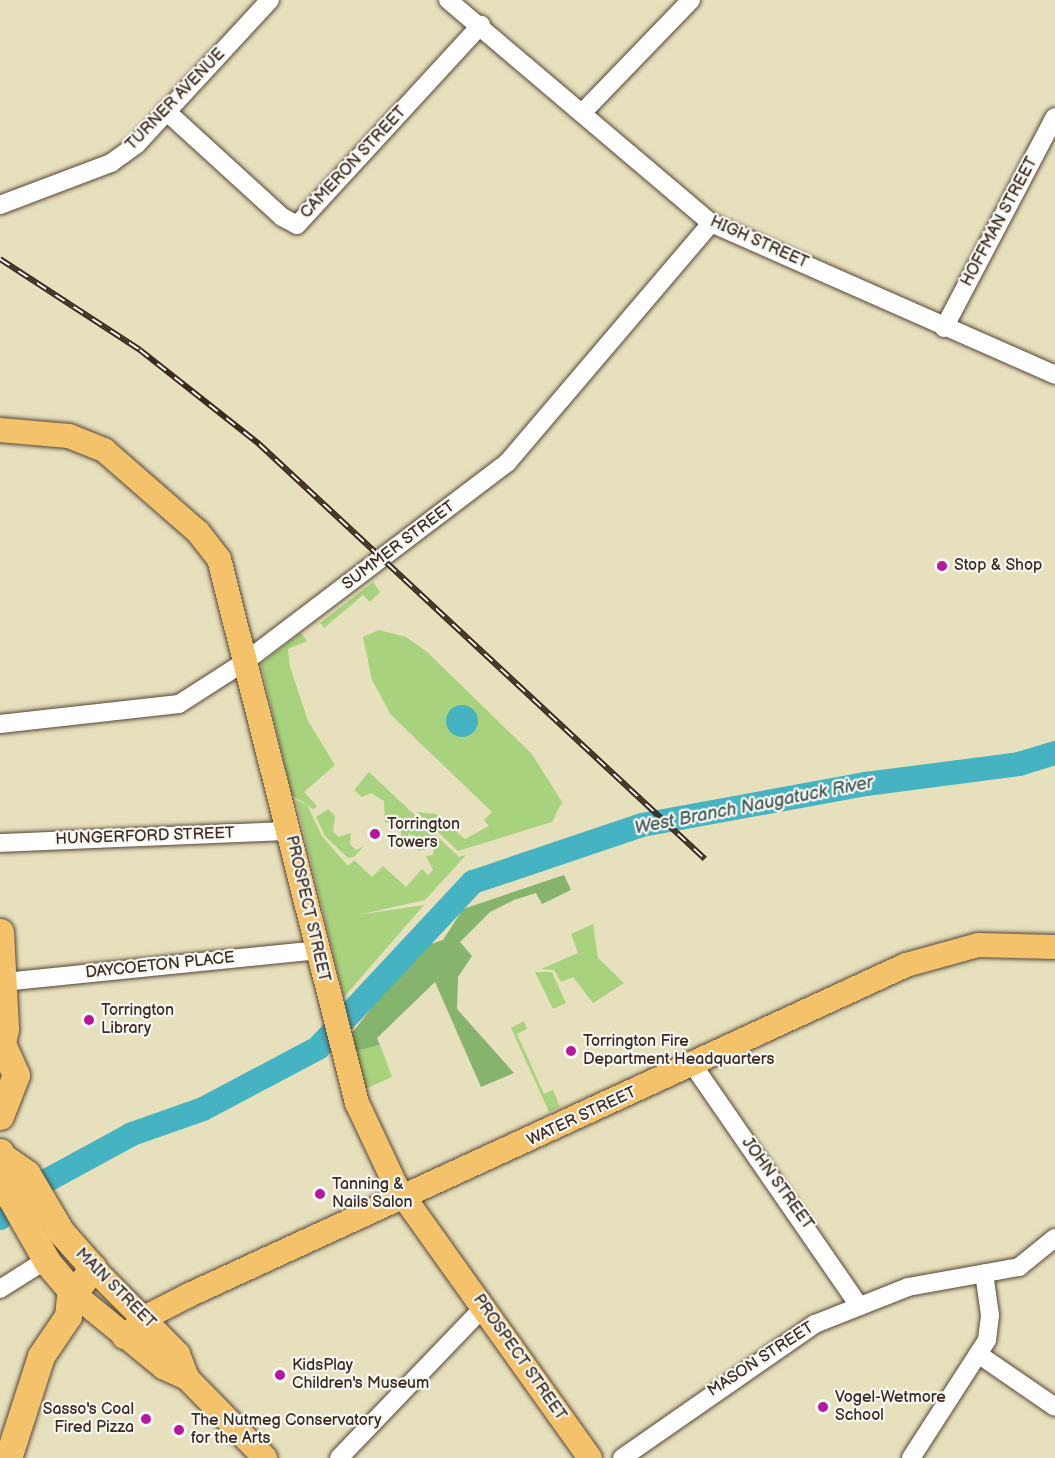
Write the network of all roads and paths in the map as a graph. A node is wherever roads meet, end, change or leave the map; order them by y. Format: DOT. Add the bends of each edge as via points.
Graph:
graph roads {
  1 [pos="270,0"];
  2 [pos="448,0"];
  3 [pos="691,0"];
  4 [pos="481,25"];
  5 [pos="166,111"];
  6 [pos="582,113"];
  7 [pos="1055,117"];
  8 [pos="0,205"];
  9 [pos="711,223"];
  10 [pos="944,328"];
  11 [pos="1055,375"];
  12 [pos="0,430"];
  13 [pos="246,661"];
  14 [pos="0,724"];
  15 [pos="290,831"];
  16 [pos="0,843"];
  17 [pos="0,932"];
  18 [pos="1055,947"];
  19 [pos="316,950"];
  20 [pos="4,982"];
  21 [pos="2,1050"];
  22 [pos="693,1065"];
  23 [pos="0,1116"];
  24 [pos="2,1155"];
  25 [pos="18,1184"];
  26 [pos="406,1198"];
  27 [pos="1055,1238"];
  28 [pos="43,1255"];
  29 [pos="93,1268"];
  30 [pos="984,1273"];
  31 [pos="0,1289"];
  32 [pos="68,1292"];
  33 [pos="858,1304"];
  34 [pos="483,1308"];
  35 [pos="144,1319"];
  36 [pos="124,1337"];
  37 [pos="978,1354"];
  38 [pos="187,1377"];
  39 [pos="1055,1407"];
  40 [pos="7,1449"];
  41 [pos="265,1458"];
  42 [pos="339,1458"];
  43 [pos="590,1458"];
  44 [pos="622,1458"];
  45 [pos="911,1458"];
  1 -- 5 [label="street, TURNER AVENUE"];
  2 -- 4 [label="street, HIGH STREET"];
  3 -- 6 [label="street"];
  4 -- 5 [label="street, CAMERON STREET" via="297,225 282,217"];
  4 -- 6 [label="street, HIGH STREET"];
  5 -- 8 [label="street, TURNER AVENUE" via="111,163"];
  6 -- 9 [label="street, HIGH STREET"];
  7 -- 10 [label="street, HOFFMAN STREET"];
  9 -- 10 [label="street, HIGH STREET"];
  9 -- 13 [label="street, SUMMER STREET" via="507,463"];
  10 -- 11 [label="street, HIGH STREET"];
  12 -- 13 [label="main road, PROSPECT STREET" via="69,436 104,450 198,532 219,559"];
  13 -- 14 [label="street, SUMMER STREET" via="179,704"];
  13 -- 15 [label="main road, PROSPECT STREET"];
  15 -- 16 [label="street, HUNGERFORD STREET"];
  15 -- 19 [label="main road, PROSPECT STREET"];
  17 -- 20 [label="highway"];
  18 -- 22 [label="main road, WATER STREET" via="978,945 916,961"];
  19 -- 20 [label="street, DAYCOETON PLACE"];
  19 -- 26 [label="main road, PROSPECT STREET" via="344,1065 371,1135"];
  20 -- 21 [label="highway"];
  21 -- 23 [label="highway" via="16,1075"];
  22 -- 26 [label="main road, WATER STREET"];
  22 -- 33 [label="street, JOHN STREET"];
  24 -- 25 [label="highway"];
  25 -- 28 [label="highway, MAIN STREET" via="23,1221"];
  25 -- 29 [label="highway, MAIN STREET" via="43,1200 64,1236"];
  26 -- 34 [label="main road, PROSPECT STREET"];
  26 -- 35 [label="main road, WATER STREET"];
  27 -- 30 [label="street, MASON STREET" via="1032,1261"];
  28 -- 31 [label="street"];
  28 -- 32 [label="highway, MAIN STREET"];
  29 -- 32 [label="highway"];
  29 -- 35 [label="main road, MAIN STREET"];
  30 -- 33 [label="street, MASON STREET"];
  30 -- 37 [label="street" via="990,1328"];
  32 -- 36 [label="main road, MAIN STREET"];
  32 -- 40 [label="highway" via="52,1313 43,1334 46,1344"];
  33 -- 44 [label="street, MASON STREET" via="764,1354"];
  34 -- 42 [label="street"];
  34 -- 43 [label="main road, PROSPECT STREET"];
  35 -- 36 [label="main road, WATER STREET"];
  35 -- 38 [label="main road, MAIN STREET" via="178,1354"];
  36 -- 38 [label="main road, MAIN STREET"];
  37 -- 39 [label="street"];
  37 -- 45 [label="street"];
  38 -- 41 [label="main road, MAIN STREET"];
}
